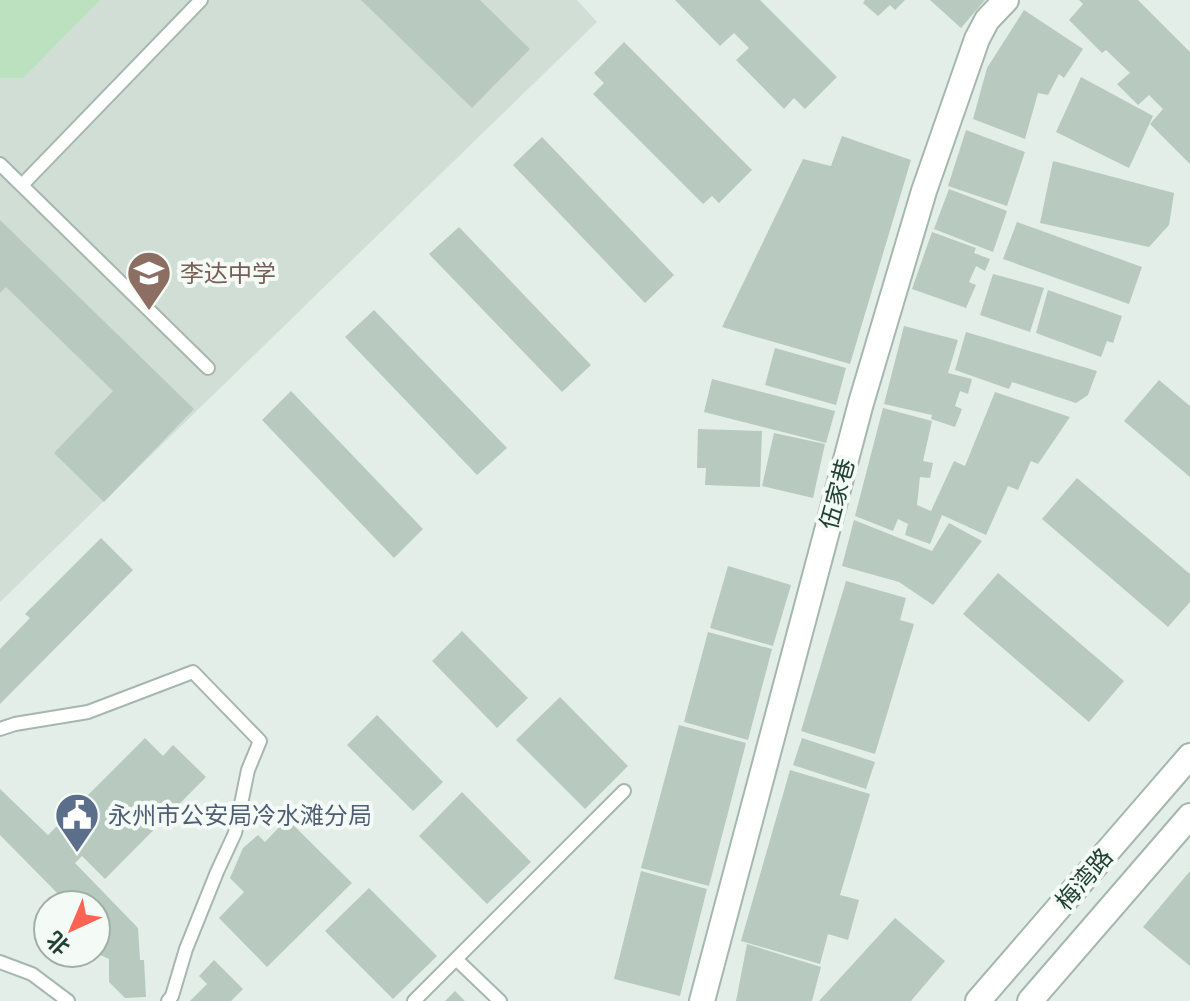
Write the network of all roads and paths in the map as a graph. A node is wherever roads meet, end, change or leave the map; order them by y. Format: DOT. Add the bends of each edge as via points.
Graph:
graph roads {
  1 [pos="201,0"];
  2 [pos="1006,0"];
  3 [pos="0,164"];
  4 [pos="22,185"];
  5 [pos="208,368"];
  6 [pos="0,729"];
  7 [pos="1190,756"];
  8 [pos="624,791"];
  9 [pos="1190,816"];
  10 [pos="456,959"];
  11 [pos="0,962"];
  12 [pos="68,1001"];
  13 [pos="168,1001"];
  14 [pos="414,1001"];
  15 [pos="500,1001"];
  16 [pos="702,1001"];
  17 [pos="978,1001"];
  18 [pos="1030,1001"];
  1 -- 4 [label="lane"];
  2 -- 16 [label="street, 伍家巷" via="977,39 924,191 861,403"];
  3 -- 4 [label="lane"];
  4 -- 5 [label="lane"];
  6 -- 13 [label="lane" via="88,712 193,672 260,741 235,833"];
  7 -- 17 [label="street, 梅湾路"];
  8 -- 10 [label="lane"];
  9 -- 18 [label="street, 梅湾路"];
  10 -- 14 [label="lane"];
  10 -- 15 [label="lane"];
  11 -- 12 [label="lane" via="32,974"];
}
